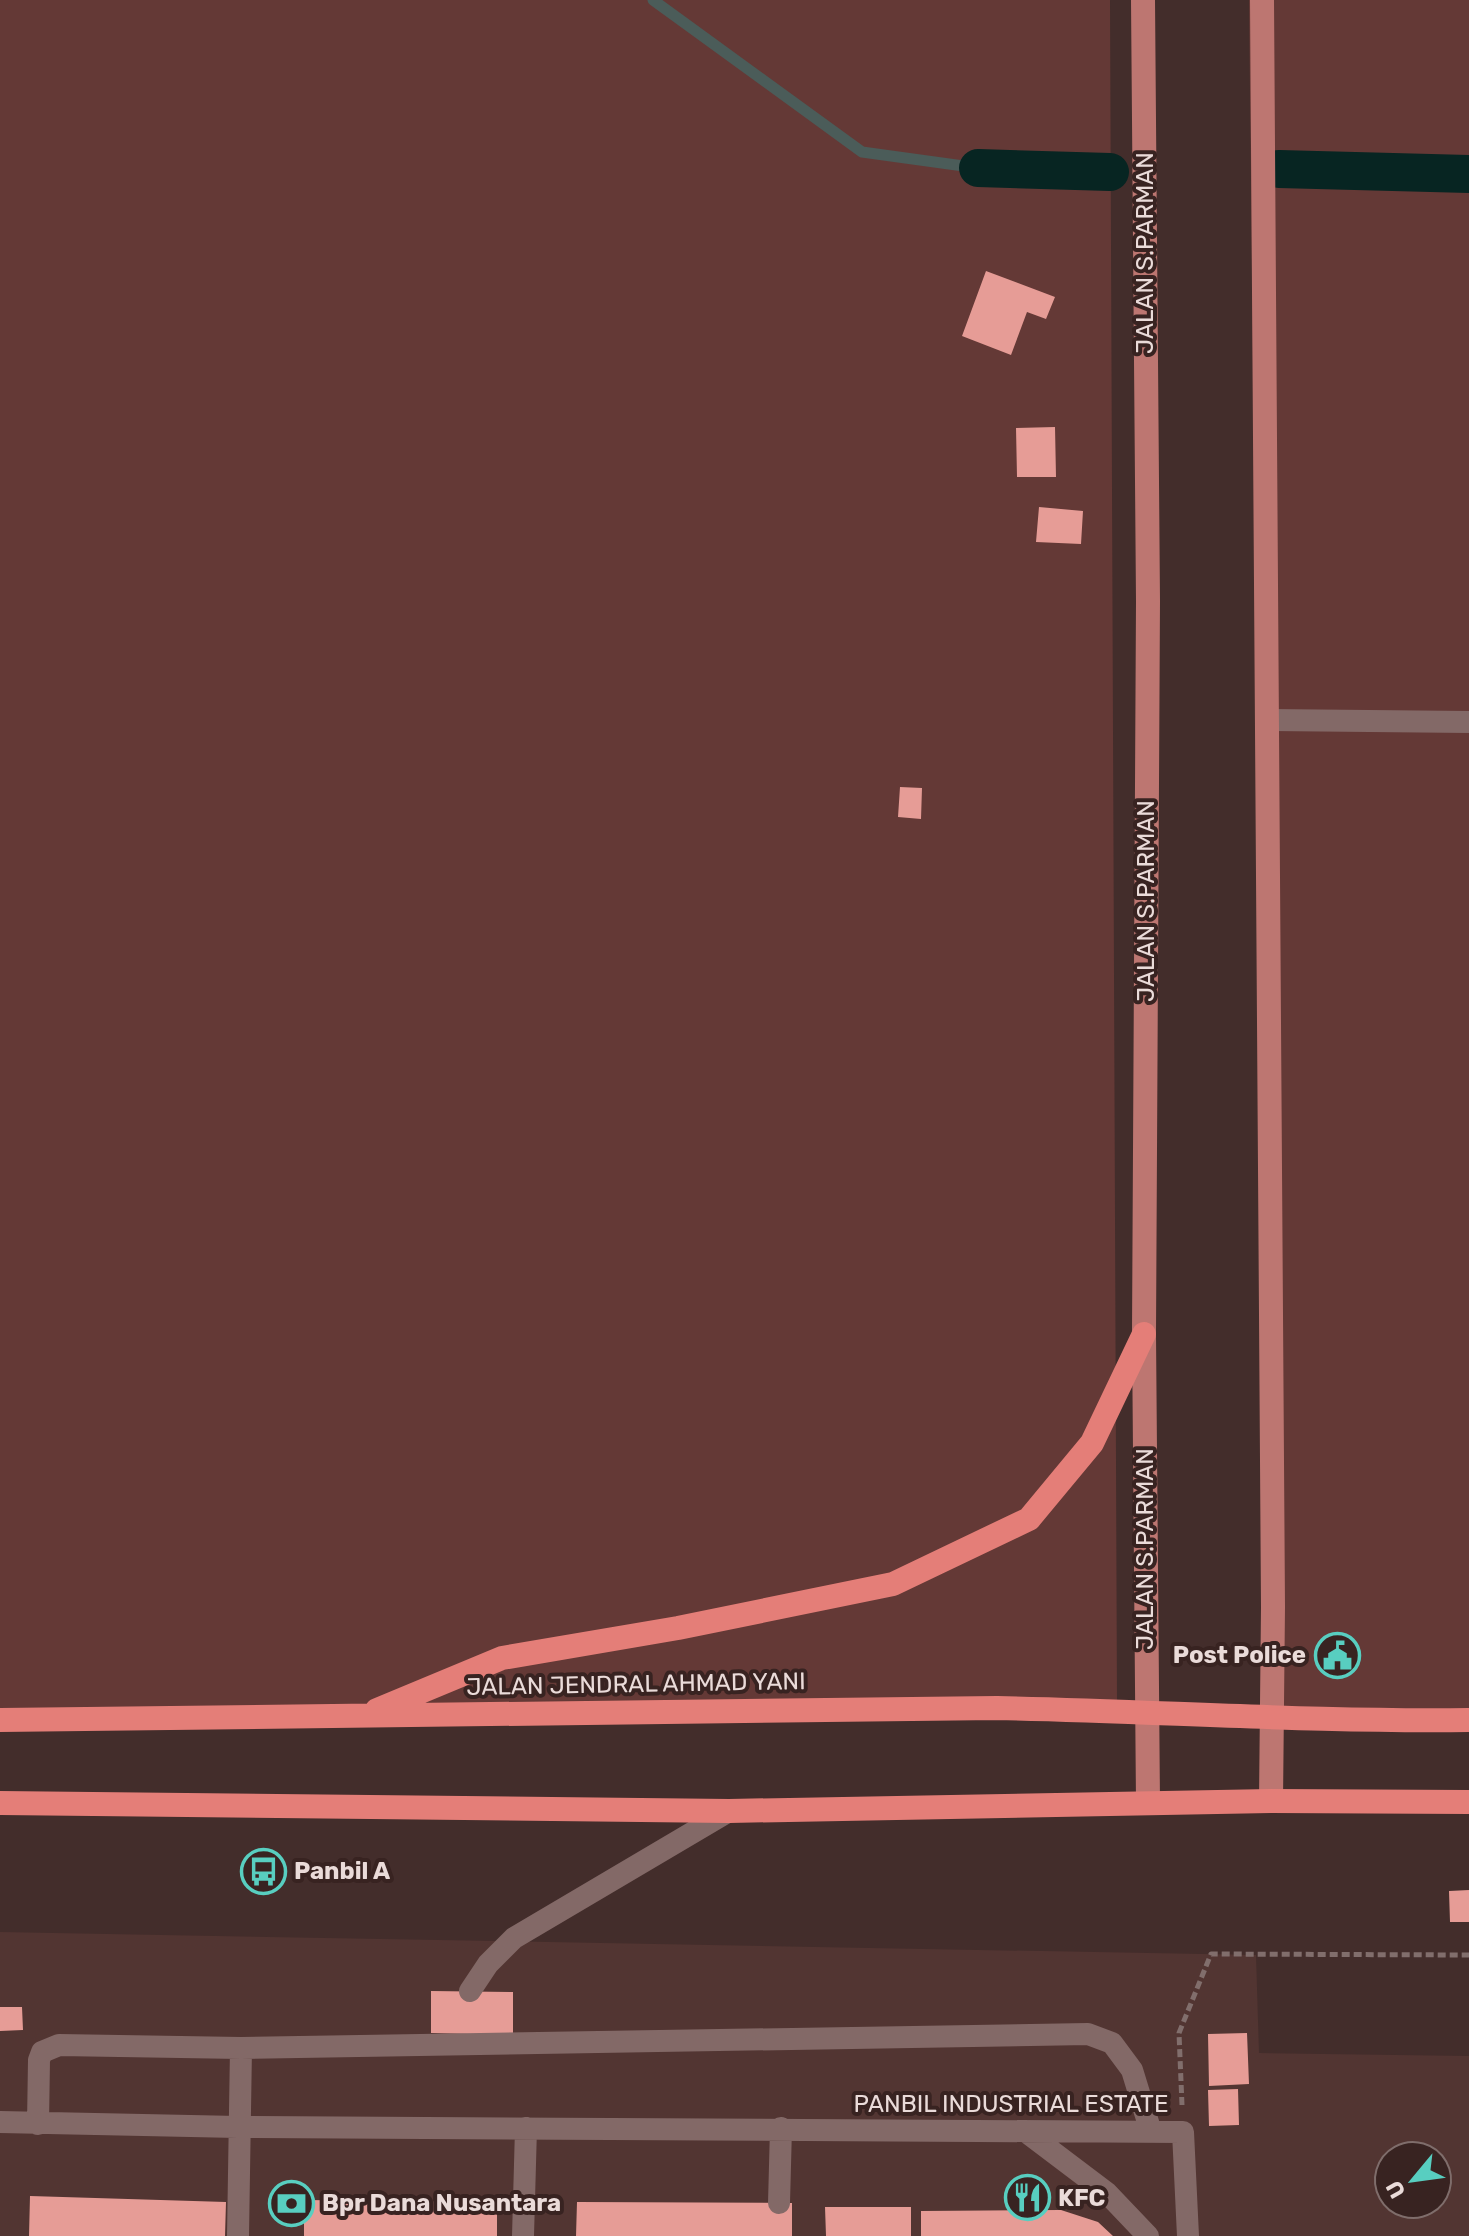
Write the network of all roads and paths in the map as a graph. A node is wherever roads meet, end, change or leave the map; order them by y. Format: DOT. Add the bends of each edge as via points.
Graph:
graph roads {
  1 [pos="1143,0"];
  2 [pos="1262,0"];
  3 [pos="1267,720"];
  4 [pos="1469,722"];
  5 [pos="1144,1334"];
  6 [pos="1146,1711"];
  7 [pos="363,1716"];
  8 [pos="1272,1719"];
  9 [pos="0,1720"];
  10 [pos="1469,1720"];
  11 [pos="1271,1801"];
  12 [pos="1469,1802"];
  13 [pos="0,1803"];
  14 [pos="1148,1803"];
  15 [pos="729,1811"];
  16 [pos="1469,1955"];
  17 [pos="470,1991"];
  18 [pos="241,2048"];
  19 [pos="0,2122"];
  20 [pos="38,2124"];
  21 [pos="238,2127"];
  22 [pos="526,2128"];
  23 [pos="781,2128"];
  24 [pos="1025,2131"];
  25 [pos="1151,2132"];
  26 [pos="1183,2132"];
  27 [pos="779,2203"];
  28 [pos="238,2236"];
  29 [pos="523,2236"];
  30 [pos="1148,2236"];
  31 [pos="1188,2236"];
  1 -- 5 [label="main road, JALAN S.PARMAN" via="1148,601"];
  2 -- 3 [label="main road"];
  3 -- 4 [label="lane"];
  3 -- 8 [label="main road"];
  5 -- 6 [label="main road, JALAN S.PARMAN"];
  5 -- 7 [label="highway" via="1092,1443 1029,1519 893,1584 502,1658"];
  6 -- 7 [label="highway, JALAN JENDRAL AHMAD YANI"];
  6 -- 8 [label="highway, JALAN JENDRAL AHMAD YANI"];
  6 -- 14 [label="main road, JALAN S.PARMAN"];
  7 -- 9 [label="highway, JALAN JENDRAL AHMAD YANI"];
  8 -- 10 [label="highway, JALAN JENDRAL AHMAD YANI"];
  8 -- 11 [label="main road"];
  11 -- 12 [label="highway"];
  11 -- 14 [label="highway"];
  13 -- 15 [label="highway"];
  14 -- 15 [label="highway"];
  15 -- 17 [label="lane" via="514,1938"];
  16 -- 26 [label="path" via="1211,1954 1179,2033"];
  18 -- 20 [label="lane" via="49,2047 39,2060"];
  18 -- 21 [label="lane"];
  18 -- 25 [label="lane" via="467,2039 1088,2034 1112,2043 1132,2070"];
  19 -- 20 [label="lane, PANBIL INDUSTRIAL ESTATE"];
  20 -- 21 [label="lane, PANBIL INDUSTRIAL ESTATE"];
  21 -- 22 [label="lane, PANBIL INDUSTRIAL ESTATE"];
  21 -- 28 [label="lane"];
  22 -- 23 [label="lane, PANBIL INDUSTRIAL ESTATE"];
  22 -- 29 [label="lane"];
  23 -- 24 [label="lane, PANBIL INDUSTRIAL ESTATE"];
  23 -- 27 [label="lane"];
  24 -- 25 [label="lane, PANBIL INDUSTRIAL ESTATE"];
  24 -- 30 [label="lane" via="1107,2193"];
  25 -- 26 [label="lane, PANBIL INDUSTRIAL ESTATE"];
  26 -- 31 [label="lane, PANBIL INDUSTRIAL ESTATE"];
}
